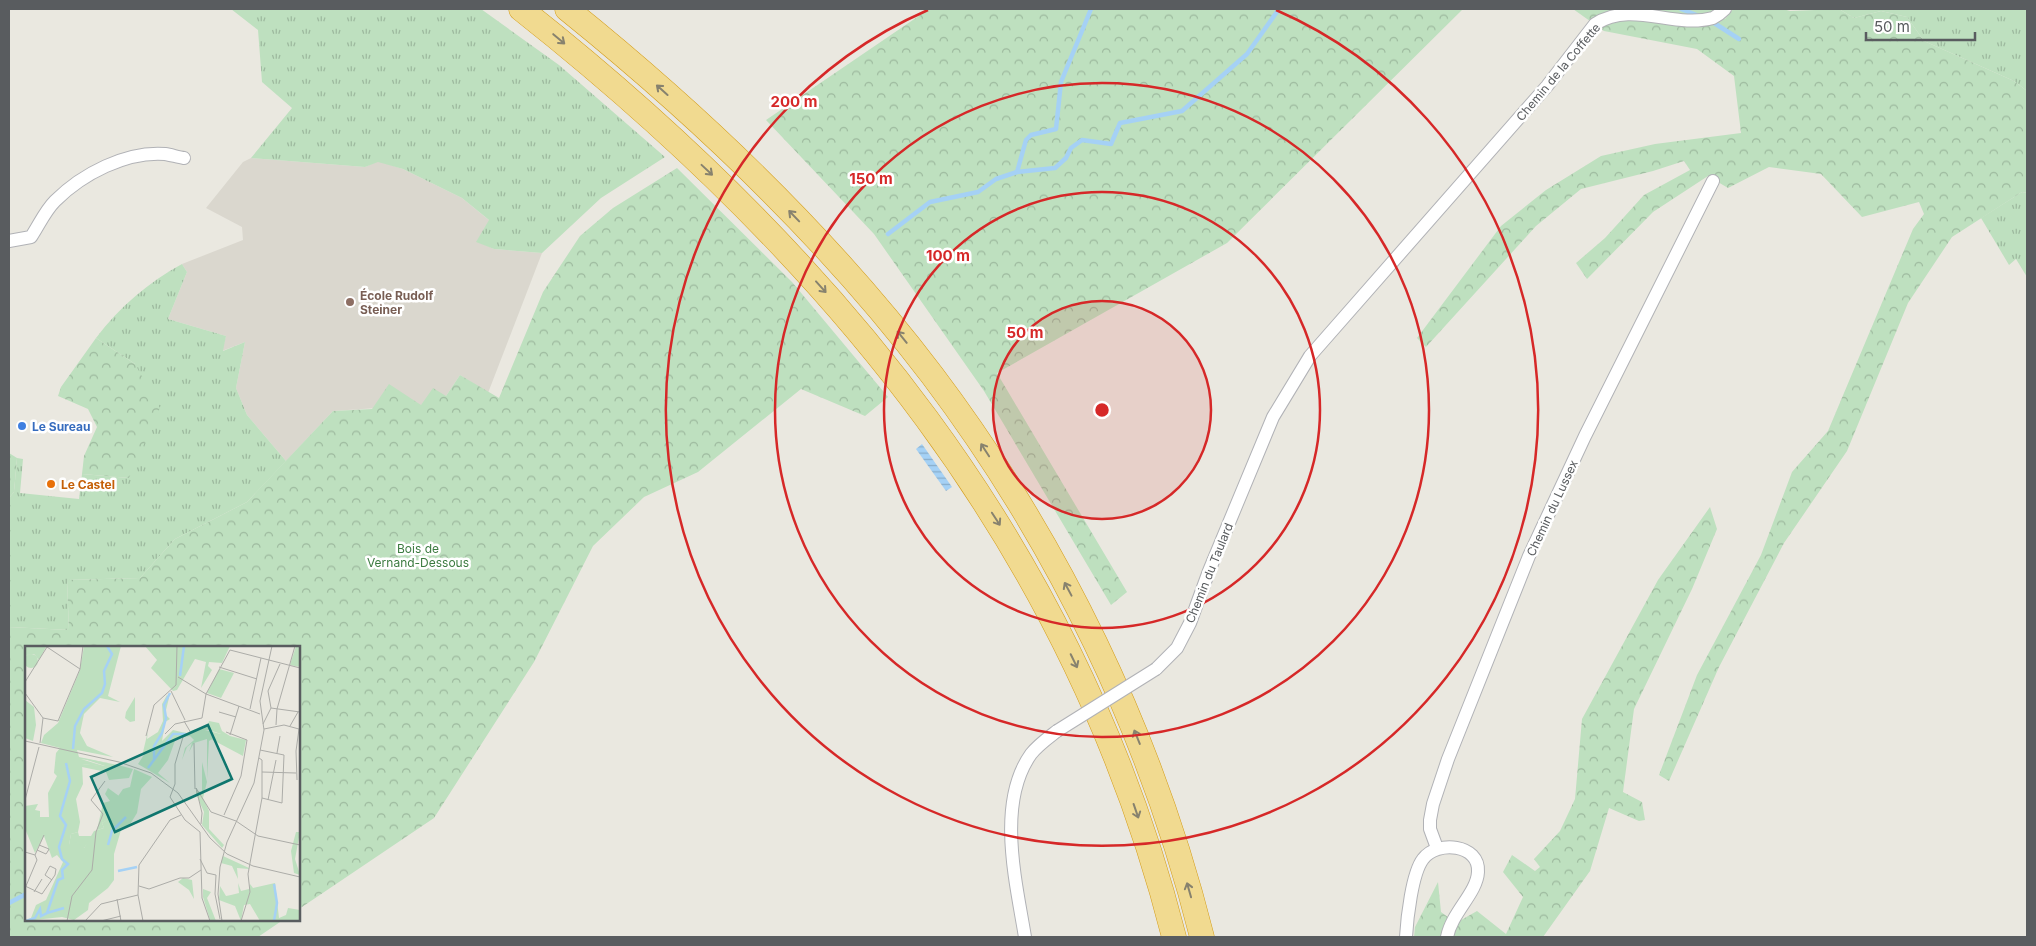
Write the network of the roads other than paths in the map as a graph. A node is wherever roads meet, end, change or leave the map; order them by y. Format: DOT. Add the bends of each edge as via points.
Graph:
graph roads {
  1 [pos="521,9"];
  2 [pos="567,9"];
  3 [pos="1725,9"];
  4 [pos="184,158"];
  5 [pos="1713,181"];
  6 [pos="1450,199"];
  7 [pos="9,241"];
  8 [pos="1437,848"];
  9 [pos="1025,937"];
  10 [pos="1174,937"];
  11 [pos="1202,937"];
  12 [pos="1406,937"];
  13 [pos="1447,937"];
  1 -- 10 [label="highway, one-way" via="714,176 805,269 908,392 995,518 1074,660 1134,808"];
  11 -- 2 [label="highway, one-way" via="1160,797 1098,648 1061,574 1016,497 970,429 932,375 820,242 698,122"];
  3 -- 6 [label="street, Chemin de la Coffette" via="1714,18 1681,19 1629,12 1605,18 1596,24"];
  4 -- 7 [label="street" via="165,154 133,157 100,169 74,184 53,203 31,236"];
  5 -- 8 [label="street, Chemin du Lussex" via="1585,436 1530,556 1433,804 1430,829"];
  6 -- 9 [label="street, Chemin du Taulard, bridge" via="1310,356 1273,417 1177,648 1156,669 1056,731 1031,754 1013,793 1010,815 1015,878"];
  8 -- 12 [label="street" via="1428,853 1419,866"];
  8 -- 13 [label="street" via="1455,848 1471,855 1478,866 1477,880 1453,918"];
}
